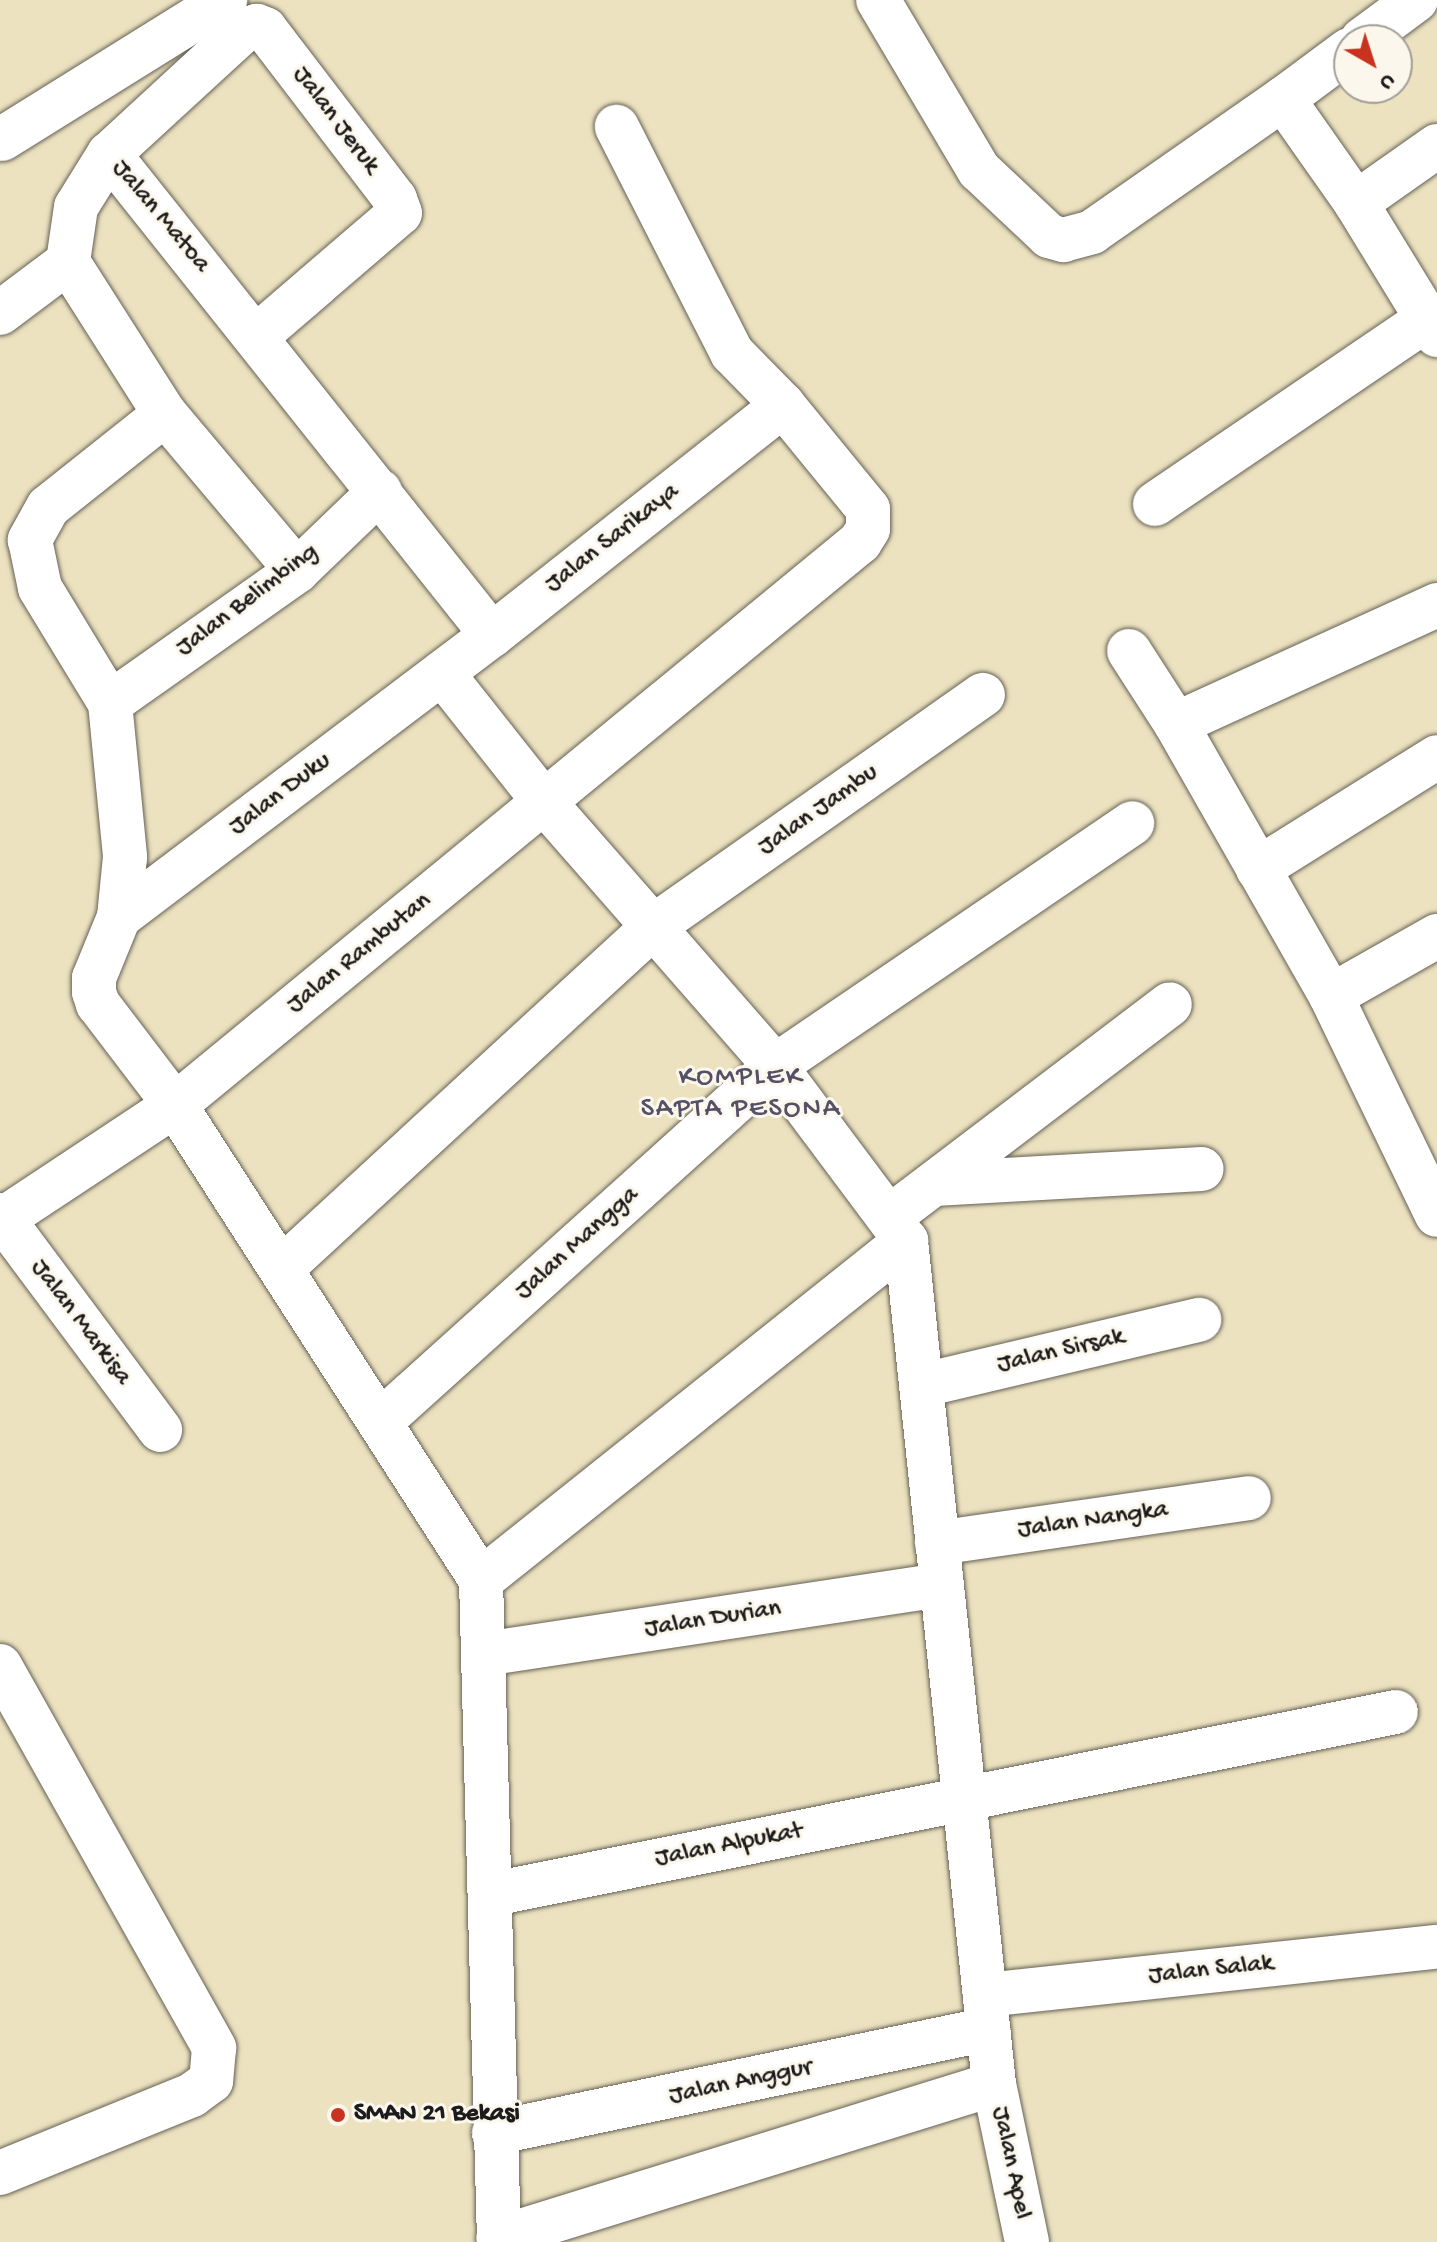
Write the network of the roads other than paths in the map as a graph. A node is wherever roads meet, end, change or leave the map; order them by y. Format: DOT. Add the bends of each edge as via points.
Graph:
graph roads {
  1 [pos="225,0"];
  2 [pos="878,0"];
  3 [pos="1416,0"];
  4 [pos="1384,24"];
  5 [pos="1333,62"];
  6 [pos="1283,99"];
  7 [pos="617,127"];
  8 [pos="2,139"];
  9 [pos="1437,146"];
  10 [pos="116,148"];
  11 [pos="1356,203"];
  12 [pos="68,262"];
  13 [pos="0,313"];
  14 [pos="1432,327"];
  15 [pos="258,335"];
  16 [pos="783,405"];
  17 [pos="165,414"];
  18 [pos="380,491"];
  19 [pos="1155,504"];
  20 [pos="297,571"];
  21 [pos="1437,605"];
  22 [pos="492,635"];
  23 [pos="1129,651"];
  24 [pos="442,673"];
  25 [pos="983,695"];
  26 [pos="110,703"];
  27 [pos="1176,724"];
  28 [pos="1437,757"];
  29 [pos="545,803"];
  30 [pos="1132,823"];
  31 [pos="1258,869"];
  32 [pos="119,917"];
  33 [pos="654,926"];
  34 [pos="1437,936"];
  35 [pos="1331,996"];
  36 [pos="1170,1004"];
  37 [pos="775,1066"];
  38 [pos="175,1105"];
  39 [pos="1202,1169"];
  40 [pos="934,1184"];
  41 [pos="1437,1215"];
  42 [pos="1,1217"];
  43 [pos="898,1229"];
  44 [pos="281,1269"];
  45 [pos="1199,1320"];
  46 [pos="923,1385"];
  47 [pos="380,1422"];
  48 [pos="160,1430"];
  49 [pos="1249,1498"];
  50 [pos="939,1564"];
  51 [pos="481,1580"];
  52 [pos="484,1654"];
  53 [pos="0,1666"];
  54 [pos="1396,1712"];
  55 [pos="964,1799"];
  56 [pos="493,1894"];
  57 [pos="1437,1947"];
  58 [pos="986,2012"];
  59 [pos="994,2084"];
  60 [pos="494,2133"];
  61 [pos="0,2173"];
  62 [pos="499,2240"];
  63 [pos="1027,2242"];
  1 -- 8 [label="street"];
  2 -- 6 [label="street" via="979,170 1049,236 1063,240 1092,232"];
  3 -- 4 [label="street"];
  5 -- 6 [label="street"];
  6 -- 11 [label="street"];
  7 -- 16 [label="street, Jalan Rambutan" via="732,353"];
  9 -- 11 [label="street"];
  10 -- 12 [label="street, Jalan Matoa" via="76,207"];
  10 -- 15 [label="street, Jalan Matoa"];
  10 -- 15 [label="street, Jalan Jeruk" via="244,30 257,26 265,29 395,199 400,207 396,221"];
  11 -- 14 [label="street"];
  12 -- 13 [label="street"];
  12 -- 17 [label="street"];
  14 -- 19 [label="street"];
  15 -- 18 [label="street, Jalan Matoa"];
  16 -- 22 [label="street, Jalan Sarikaya"];
  16 -- 29 [label="street, Jalan Rambutan" via="868,509 868,529 860,542"];
  17 -- 20 [label="street"];
  17 -- 26 [label="street" via="48,507 30,540 40,588"];
  18 -- 20 [label="street, Jalan Belimbing"];
  18 -- 22 [label="street, Jalan Matoa"];
  20 -- 26 [label="street, Jalan Belimbing"];
  21 -- 27 [label="street"];
  22 -- 24 [label="street, Jalan Sarikaya"];
  23 -- 27 [label="street"];
  24 -- 29 [label="street"];
  24 -- 32 [label="street, Jalan Duku"];
  25 -- 33 [label="street, Jalan Jambu"];
  26 -- 32 [label="street" via="125,857"];
  27 -- 31 [label="street"];
  28 -- 31 [label="street"];
  29 -- 33 [label="street"];
  29 -- 38 [label="street, Jalan Rambutan"];
  30 -- 37 [label="street, Jalan Mangga"];
  31 -- 35 [label="street"];
  32 -- 38 [label="street" via="94,978 98,1004"];
  33 -- 37 [label="street"];
  33 -- 44 [label="street, Jalan Jambu"];
  34 -- 35 [label="street"];
  35 -- 41 [label="street"];
  36 -- 40 [label="street"];
  37 -- 43 [label="street"];
  37 -- 47 [label="street, Jalan Mangga"];
  38 -- 42 [label="street, Jalan Rambutan"];
  38 -- 44 [label="street"];
  39 -- 40 [label="street"];
  40 -- 43 [label="street"];
  42 -- 48 [label="street, Jalan Markisa"];
  43 -- 46 [label="street, Jalan Apel"];
  43 -- 51 [label="street"];
  44 -- 47 [label="street"];
  45 -- 46 [label="street, Jalan Sirsak"];
  46 -- 50 [label="street, Jalan Apel"];
  47 -- 51 [label="street"];
  49 -- 50 [label="street, Jalan Nangka"];
  50 -- 52 [label="street, Jalan Durian"];
  50 -- 55 [label="street, Jalan Apel"];
  51 -- 52 [label="street"];
  52 -- 56 [label="street"];
  53 -- 61 [label="street" via="214,2048 211,2081 192,2095"];
  54 -- 55 [label="street, Jalan Alpukat"];
  55 -- 56 [label="street, Jalan Alpukat"];
  55 -- 58 [label="street, Jalan Apel"];
  56 -- 60 [label="street"];
  57 -- 58 [label="street, Jalan Salak"];
  58 -- 59 [label="street, Jalan Apel"];
  58 -- 60 [label="street, Jalan Anggur"];
  59 -- 62 [label="street"];
  59 -- 63 [label="street, Jalan Apel"];
  60 -- 62 [label="street"];
}
